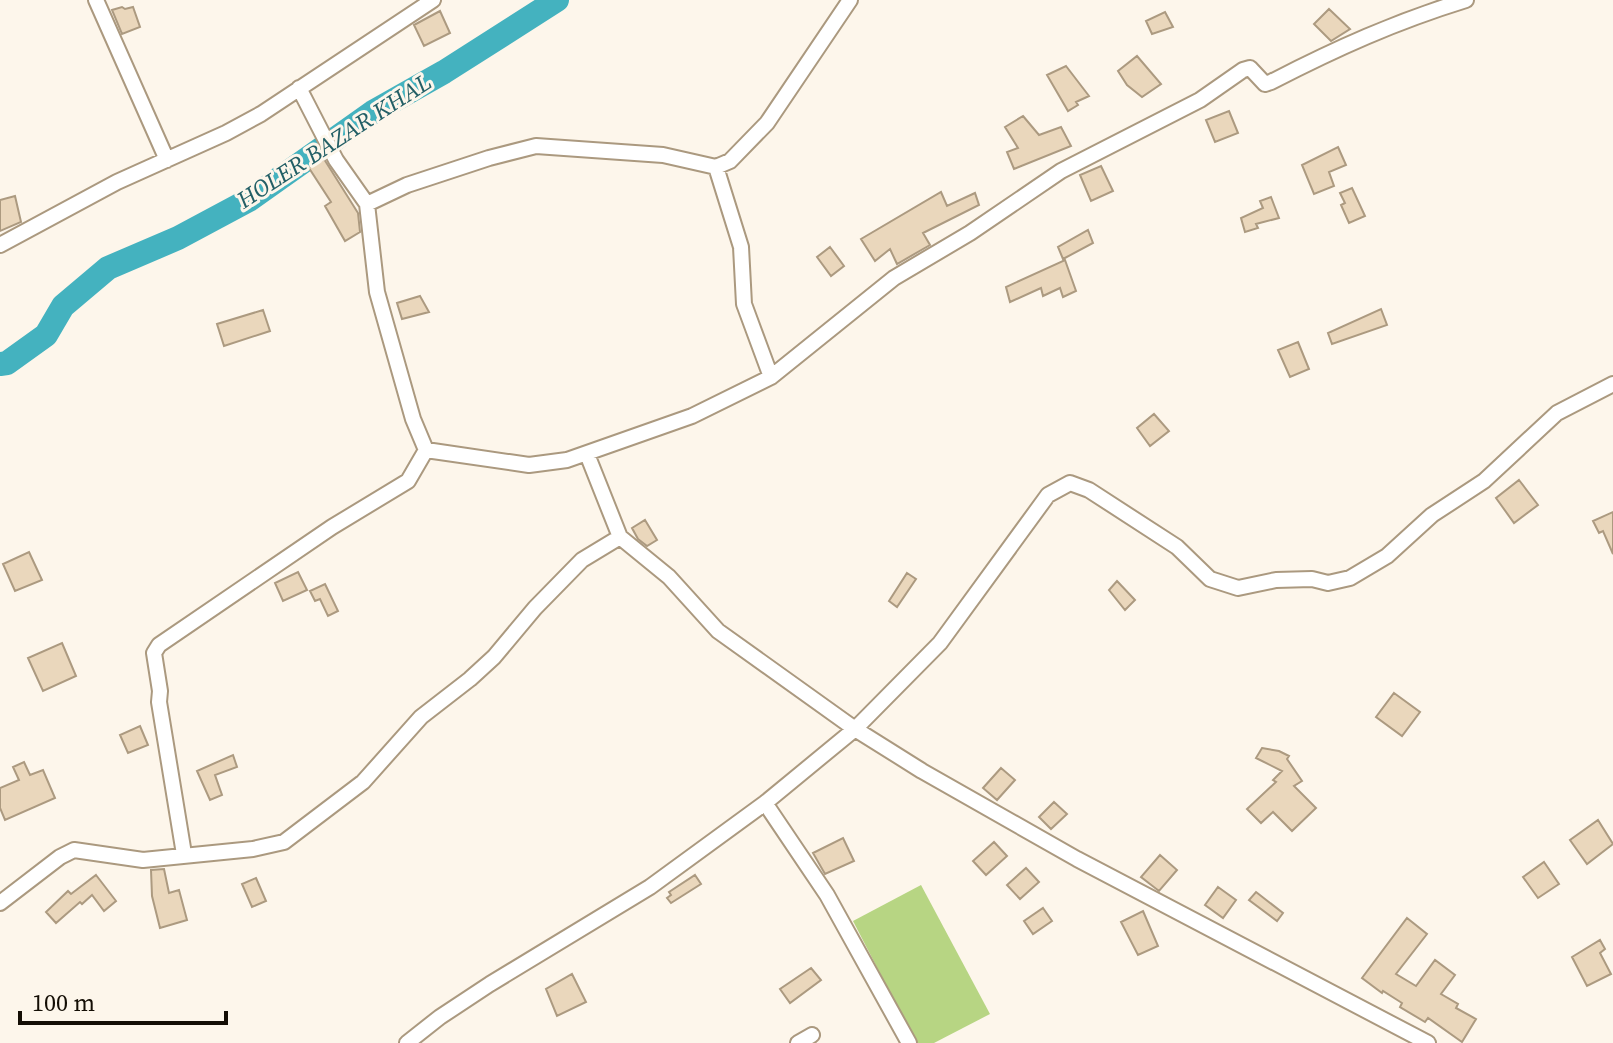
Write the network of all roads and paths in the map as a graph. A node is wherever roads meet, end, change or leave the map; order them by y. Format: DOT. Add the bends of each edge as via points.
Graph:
graph roads {
  1 [pos="96,0"];
  2 [pos="433,0"];
  3 [pos="850,0"];
  4 [pos="1466,0"];
  5 [pos="302,93"];
  6 [pos="167,160"];
  7 [pos="716,167"];
  8 [pos="367,204"];
  9 [pos="0,245"];
  10 [pos="771,377"];
  11 [pos="1613,384"];
  12 [pos="426,450"];
  13 [pos="587,454"];
  14 [pos="620,537"];
  15 [pos="855,729"];
  16 [pos="765,803"];
  17 [pos="184,854"];
  18 [pos="0,903"];
  19 [pos="812,1035"];
  20 [pos="407,1043"];
  21 [pos="798,1043"];
  22 [pos="909,1043"];
  23 [pos="1428,1043"];
  1 -- 6 [label="street"];
  2 -- 5 [label="street"];
  3 -- 7 [label="street" via="767,123 730,161"];
  4 -- 10 [label="street" via="1345,43 1265,84 1250,68 1243,70 1200,100 1061,171 894,278"];
  5 -- 6 [label="street"];
  5 -- 8 [label="street" via="336,160"];
  6 -- 9 [label="street"];
  7 -- 8 [label="street" via="663,155 536,146 407,185"];
  7 -- 10 [label="street" via="741,247 744,304"];
  8 -- 12 [label="street" via="377,292"];
  10 -- 13 [label="street" via="692,416"];
  11 -- 15 [label="street" via="1557,413 1484,481 1432,515 1387,556 1350,578 1328,583 1276,580 1238,588 1210,579 1177,547 1089,490 1070,483 1057,488 940,643"];
  12 -- 13 [label="street" via="529,465"];
  12 -- 17 [label="street" via="408,481 332,527 154,653"];
  13 -- 14 [label="street"];
  14 -- 15 [label="street" via="669,577 718,631"];
  14 -- 17 [label="street" via="582,560 494,657 421,717 363,782 284,842"];
  15 -- 16 [label="street"];
  15 -- 23 [label="street" via="1077,859"];
  16 -- 20 [label="street" via="650,887 490,984"];
  16 -- 22 [label="street" via="827,895"];
  17 -- 18 [label="street" via="143,860 74,850"];
  19 -- 21 [label="street"];
}
